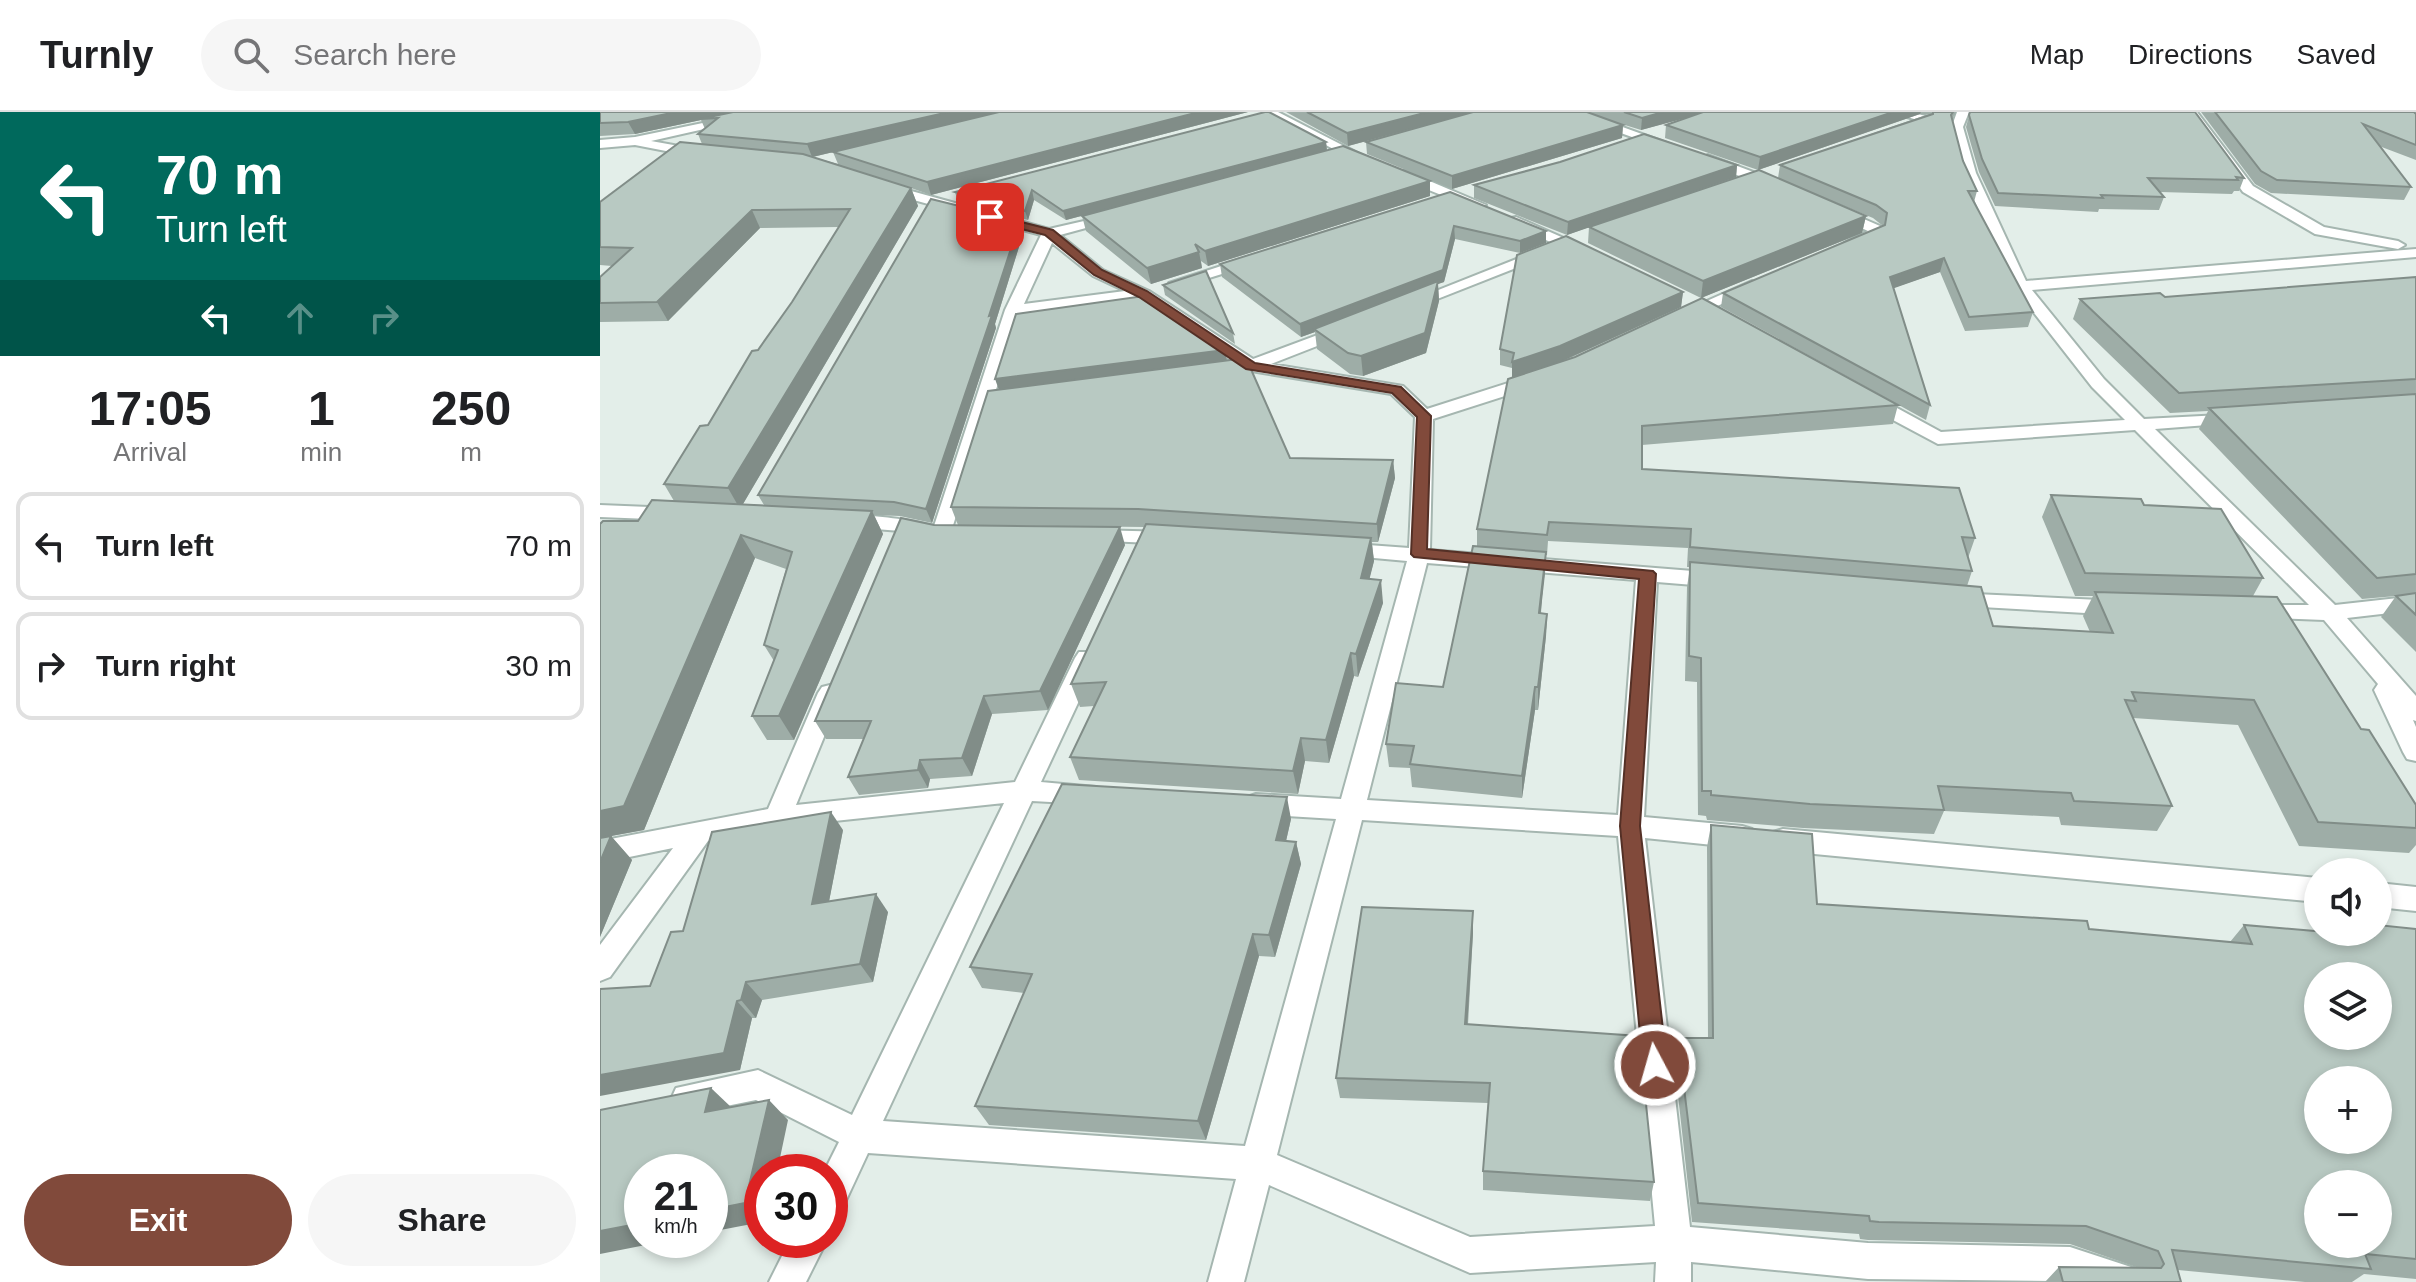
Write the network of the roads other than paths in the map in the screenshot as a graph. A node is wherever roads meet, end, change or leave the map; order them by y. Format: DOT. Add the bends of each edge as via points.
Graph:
graph roads {
  1 [pos="773,112"];
  2 [pos="1569,112"];
  3 [pos="1896,112"];
  4 [pos="2191,112"];
  5 [pos="1268,113"];
  6 [pos="1925,120"];
  7 [pos="1960,120"];
  8 [pos="1675,127"];
  9 [pos="1895,131"];
  10 [pos="1645,137"];
  11 [pos="635,141"];
  12 [pos="600,144"];
  13 [pos="1378,145"];
  14 [pos="1615,147"];
  15 [pos="721,155"];
  16 [pos="1340,156"];
  17 [pos="1766,175"];
  18 [pos="872,183"];
  19 [pos="1484,187"];
  20 [pos="1729,188"];
  21 [pos="1786,189"];
  22 [pos="960,195"];
  23 [pos="1455,195"];
  24 [pos="1425,205"];
  25 [pos="1826,207"];
  26 [pos="926,209"];
  27 [pos="1124,213"];
  28 [pos="1049,233"];
  29 [pos="1574,241"];
  30 [pos="2416,250"];
  31 [pos="1830,254"];
  32 [pos="1260,257"];
  33 [pos="1607,262"];
  34 [pos="1773,277"];
  35 [pos="2021,286"];
  36 [pos="1143,294"];
  37 [pos="1674,294"];
  38 [pos="1013,310"];
  39 [pos="1394,310"];
  40 [pos="1708,311"];
  41 [pos="1366,321"];
  42 [pos="1661,326"];
  43 [pos="1251,366"];
  44 [pos="1204,372"];
  45 [pos="1553,374"];
  46 [pos="1854,392"];
  47 [pos="1424,416"];
  48 [pos="2247,417"];
  49 [pos="2140,425"];
  50 [pos="600,511"];
  51 [pos="690,514"];
  52 [pos="824,520"];
  53 [pos="900,525"];
  54 [pos="1065,535"];
  55 [pos="1143,536"];
  56 [pos="1189,539"];
  57 [pos="1327,548"];
  58 [pos="887,554"];
  59 [pos="1419,554"];
  60 [pos="1130,564"];
  61 [pos="1647,574"];
  62 [pos="1740,582"];
  63 [pos="1940,599"];
  64 [pos="2416,603"];
  65 [pos="2139,609"];
  66 [pos="2231,612"];
  67 [pos="2330,613"];
  68 [pos="1097,635"];
  69 [pos="2374,666"];
  70 [pos="839,671"];
  71 [pos="2416,712"];
  72 [pos="2416,752"];
  73 [pos="1026,791"];
  74 [pos="1119,796"];
  75 [pos="1228,803"];
  76 [pos="1352,810"];
  77 [pos="778,817"];
  78 [pos="1630,826"];
  79 [pos="701,831"];
  80 [pos="600,852"];
  81 [pos="2304,889"];
  82 [pos="2392,896"];
  83 [pos="2416,899"];
  84 [pos="600,968"];
  85 [pos="657,1104"];
  86 [pos="861,1136"];
  87 [pos="848,1162"];
  88 [pos="1259,1164"];
  89 [pos="1674,1243"];
  90 [pos="800,1258"];
  91 [pos="787,1282"];
  92 [pos="1226,1282"];
  93 [pos="1673,1282"];
  94 [pos="2124,1282"];
  1 -- 11 [label="street"];
  2 -- 10 [label="street"];
  3 -- 6 [label="street"];
  4 -- 30 [label="street" via="2248,189 2320,231"];
  5 -- 16 [label="street"];
  6 -- 7 [label="street"];
  6 -- 9 [label="street"];
  7 -- 35 [label="street" via="1969,173"];
  8 -- 10 [label="street"];
  10 -- 14 [label="street"];
  10 -- 17 [label="street"];
  11 -- 12 [label="street"];
  11 -- 15 [label="street" via="669,156"];
  13 -- 16 [label="street"];
  16 -- 23 [label="street"];
  17 -- 20 [label="street"];
  17 -- 21 [label="street"];
  18 -- 26 [label="street"];
  19 -- 23 [label="street"];
  22 -- 26 [label="street"];
  23 -- 24 [label="street"];
  23 -- 29 [label="street"];
  25 -- 31 [label="street" via="1875,229 1874,236"];
  26 -- 28 [label="street"];
  27 -- 28 [label="street"];
  28 -- 36 [label="street" via="1098,273"];
  28 -- 38 [label="street"];
  29 -- 33 [label="street"];
  29 -- 39 [label="street"];
  30 -- 35 [label="street"];
  32 -- 36 [label="street"];
  34 -- 40 [label="street"];
  35 -- 49 [label="street" via="2098,383"];
  36 -- 38 [label="street"];
  36 -- 43 [label="street"];
  37 -- 40 [label="street"];
  38 -- 53 [label="street" via="949,534"];
  40 -- 42 [label="street"];
  41 -- 43 [label="street"];
  43 -- 44 [label="street"];
  43 -- 47 [label="street" via="1397,390"];
  45 -- 47 [label="street"];
  46 -- 49 [label="street" via="1938,438"];
  47 -- 59 [label="street"];
  48 -- 49 [label="street"];
  49 -- 67 [label="street"];
  50 -- 51 [label="street"];
  52 -- 53 [label="street"];
  53 -- 58 [label="street"];
  54 -- 55 [label="street"];
  55 -- 56 [label="street"];
  55 -- 60 [label="street"];
  57 -- 59 [label="street"];
  59 -- 61 [label="street"];
  59 -- 76 [label="street"];
  61 -- 62 [label="street"];
  61 -- 78 [label="street"];
  63 -- 65 [label="street"];
  64 -- 67 [label="street"];
  66 -- 67 [label="street"];
  67 -- 69 [label="street"];
  68 -- 73 [label="street"];
  69 -- 71 [label="street"];
  69 -- 72 [label="street"];
  70 -- 77 [label="street"];
  73 -- 74 [label="street"];
  73 -- 77 [label="street"];
  73 -- 86 [label="street"];
  75 -- 76 [label="street"];
  76 -- 78 [label="street"];
  76 -- 88 [label="street"];
  77 -- 79 [label="street"];
  78 -- 81 [label="street"];
  78 -- 89 [label="street"];
  79 -- 80 [label="street"];
  79 -- 84 [label="street"];
  82 -- 83 [label="street"];
  85 -- 86 [label="street" via="758,1085"];
  86 -- 87 [label="street"];
  86 -- 88 [label="street"];
  88 -- 89 [label="street" via="1470,1255"];
  88 -- 92 [label="street"];
  89 -- 93 [label="street"];
  89 -- 94 [label="street" via="1868,1261 2070,1265"];
  90 -- 91 [label="street"];
}
